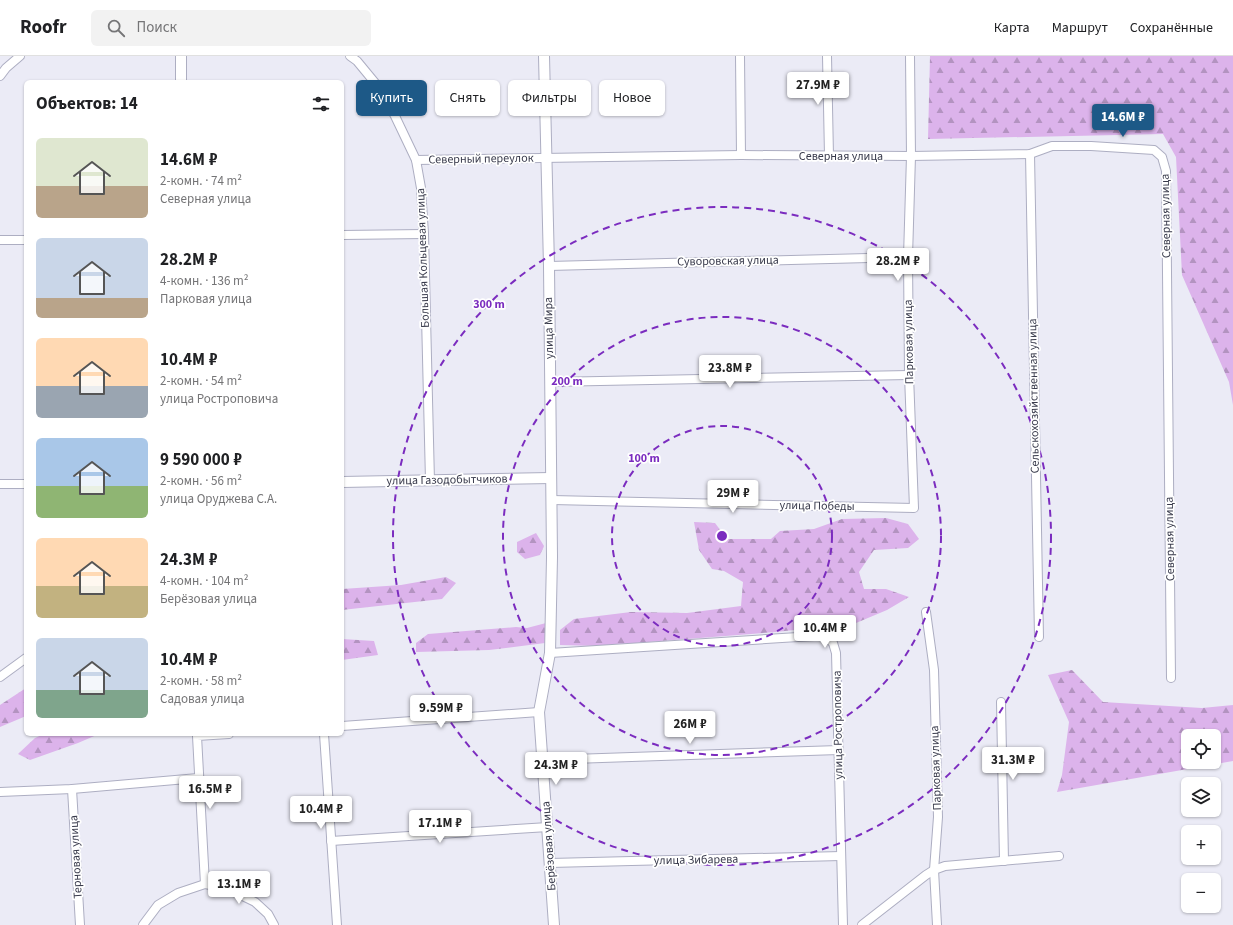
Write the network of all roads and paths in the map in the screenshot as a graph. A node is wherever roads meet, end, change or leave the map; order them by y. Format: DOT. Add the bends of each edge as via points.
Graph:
graph roads {
  1 [pos="20,56"];
  2 [pos="181,56"];
  3 [pos="350,56"];
  4 [pos="544,56"];
  5 [pos="740,56"];
  6 [pos="827,56"];
  7 [pos="910,56"];
  8 [pos="0,76"];
  9 [pos="181,80"];
  10 [pos="1030,154"];
  11 [pos="741,155"];
  12 [pos="829,156"];
  13 [pos="911,156"];
  14 [pos="547,158"];
  15 [pos="416,160"];
  16 [pos="344,234"];
  17 [pos="424,234"];
  18 [pos="0,240"];
  19 [pos="24,240"];
  20 [pos="908,257"];
  21 [pos="549,266"];
  22 [pos="909,375"];
  23 [pos="550,382"];
  24 [pos="551,478"];
  25 [pos="430,481"];
  26 [pos="344,482"];
  27 [pos="0,484"];
  28 [pos="24,484"];
  29 [pos="552,500"];
  30 [pos="914,508"];
  31 [pos="926,612"];
  32 [pos="1038,637"];
  33 [pos="550,650"];
  34 [pos="24,659"];
  35 [pos="0,677"];
  36 [pos="1171,678"];
  37 [pos="1001,702"];
  38 [pos="539,712"];
  39 [pos="344,726"];
  40 [pos="196,736"];
  41 [pos="324,736"];
  42 [pos="839,750"];
  43 [pos="543,760"];
  44 [pos="198,778"];
  45 [pos="72,789"];
  46 [pos="0,792"];
  47 [pos="548,827"];
  48 [pos="331,841"];
  49 [pos="841,856"];
  50 [pos="1059,856"];
  51 [pos="1004,861"];
  52 [pos="550,863"];
  53 [pos="934,870"];
  54 [pos="205,884"];
  55 [pos="80,925"];
  56 [pos="143,925"];
  57 [pos="274,925"];
  58 [pos="337,925"];
  59 [pos="554,925"];
  60 [pos="843,925"];
  61 [pos="862,925"];
  62 [pos="937,925"];
  1 -- 8 [label="street"];
  2 -- 9 [label="street"];
  3 -- 15 [label="street, Большая Кольцевая улица" via="376,84"];
  4 -- 14 [label="street, улица Мира"];
  5 -- 11 [label="street"];
  6 -- 12 [label="street"];
  7 -- 13 [label="street, Парковая улица"];
  10 -- 13 [label="street, Северная улица"];
  10 -- 32 [label="street, Сельскохозяйственная улица"];
  10 -- 36 [label="street, Северная улица" via="1052,146 1154,150 1162,157 1166,171"];
  11 -- 12 [label="street, Северная улица"];
  11 -- 14 [label="street, Северная улица"];
  12 -- 13 [label="street, Северная улица"];
  13 -- 20 [label="street, Парковая улица"];
  14 -- 15 [label="street, Северный переулок"];
  14 -- 21 [label="street, улица Мира"];
  15 -- 17 [label="street, Большая Кольцевая улица"];
  16 -- 17 [label="street"];
  17 -- 25 [label="street, Большая Кольцевая улица"];
  18 -- 19 [label="street"];
  20 -- 21 [label="street, Суворовская улица"];
  20 -- 22 [label="street, Парковая улица"];
  21 -- 23 [label="street, улица Мира"];
  22 -- 23 [label="street"];
  22 -- 30 [label="street, Парковая улица"];
  23 -- 24 [label="street, улица Мира"];
  24 -- 25 [label="street, улица Газодобытчиков"];
  24 -- 29 [label="street, улица Мира"];
  25 -- 26 [label="street, улица Газодобытчиков"];
  27 -- 28 [label="street"];
  29 -- 30 [label="street, улица Победы"];
  29 -- 33 [label="street, улица Мира"];
  31 -- 53 [label="street, Парковая улица" via="934,677 938,816"];
  33 -- 38 [label="street, Берёзовая улица"];
  33 -- 42 [label="street, улица Ростроповича" via="826,636 833,643 836,653"];
  34 -- 35 [label="street"];
  37 -- 51 [label="street"];
  38 -- 39 [label="street"];
  38 -- 43 [label="street, Берёзовая улица"];
  40 -- 44 [label="street"];
  41 -- 48 [label="street"];
  42 -- 43 [label="street"];
  42 -- 49 [label="street, улица Ростроповича"];
  43 -- 47 [label="street, Берёзовая улица"];
  44 -- 45 [label="street"];
  44 -- 54 [label="street"];
  45 -- 46 [label="street"];
  45 -- 55 [label="street, Терновая улица"];
  47 -- 48 [label="street"];
  47 -- 52 [label="street, Берёзовая улица"];
  48 -- 58 [label="street"];
  49 -- 52 [label="street, улица Зибарева"];
  49 -- 60 [label="street, улица Ростроповича"];
  50 -- 51 [label="street"];
  51 -- 53 [label="street" via="945,866"];
  52 -- 59 [label="street, Берёзовая улица"];
  53 -- 61 [label="street"];
  53 -- 62 [label="street, Парковая улица"];
  54 -- 56 [label="street" via="178,893 158,905"];
  54 -- 57 [label="street" via="226,888 255,902 268,914"];
}
